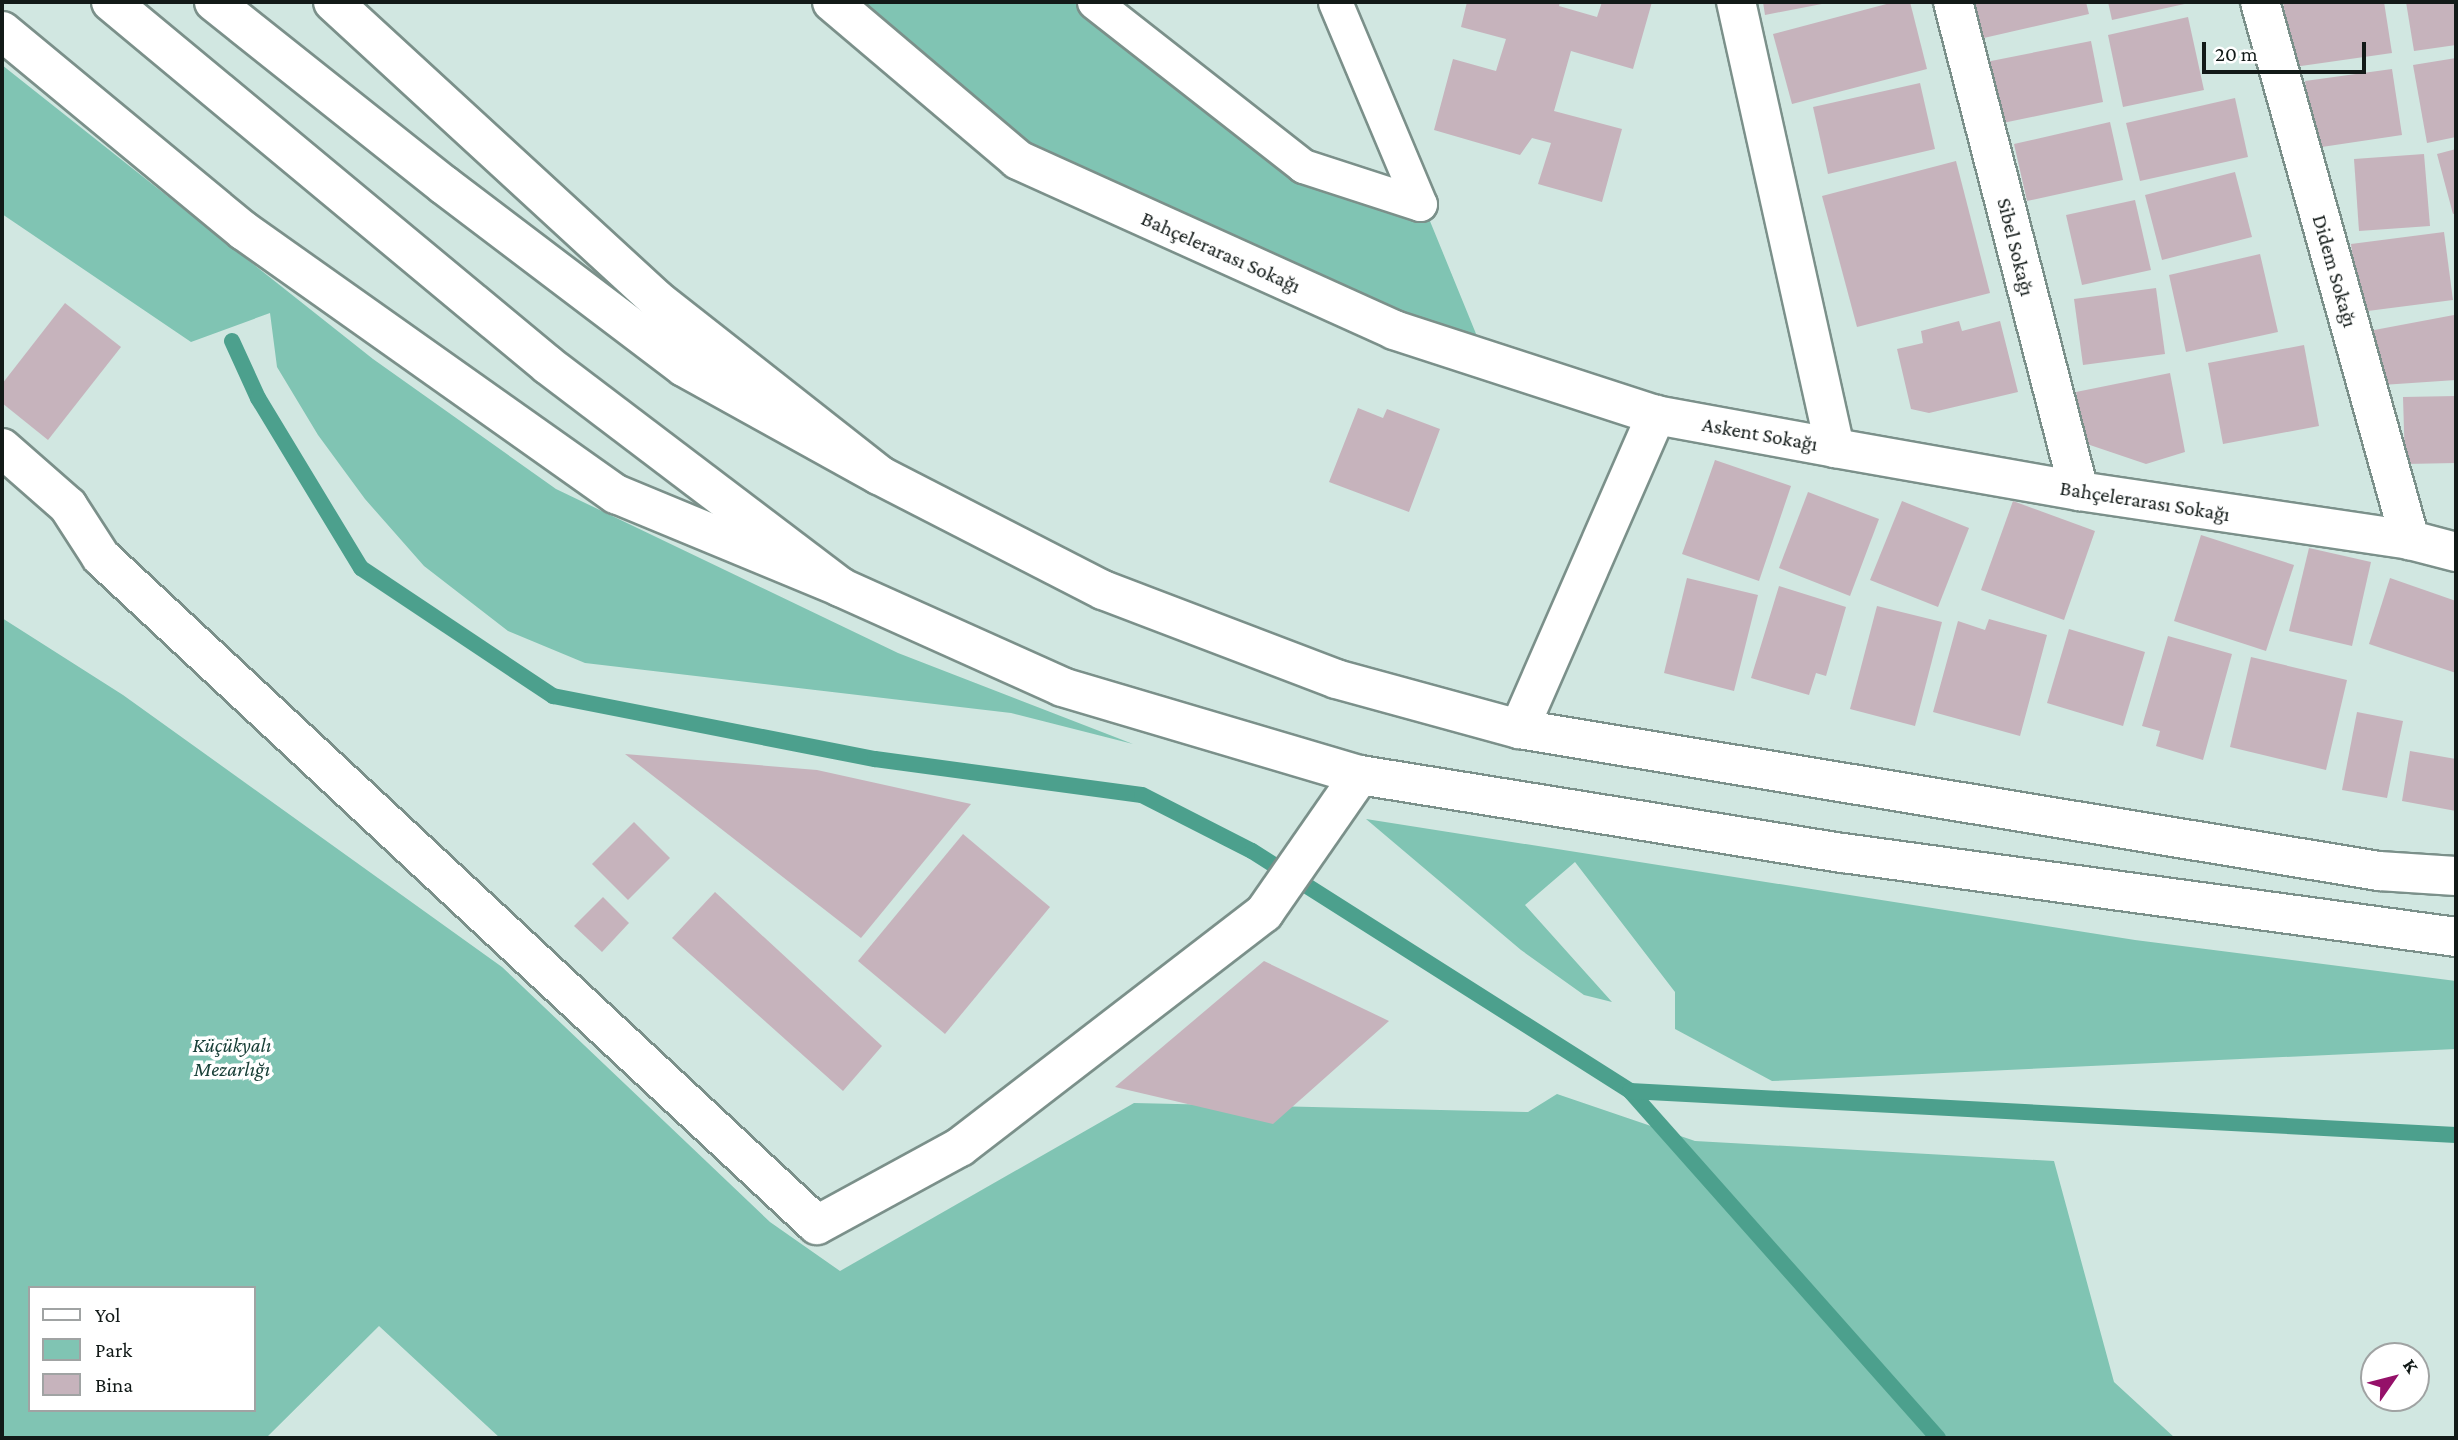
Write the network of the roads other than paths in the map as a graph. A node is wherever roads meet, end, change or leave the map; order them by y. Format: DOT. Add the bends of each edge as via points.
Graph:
graph roads {
  1 [pos="111,2"];
  2 [pos="214,2"];
  3 [pos="333,2"];
  4 [pos="832,2"];
  5 [pos="1094,2"];
  6 [pos="1335,2"];
  7 [pos="1736,2"];
  8 [pos="1953,2"];
  9 [pos="2260,2"];
  10 [pos="2,32"];
  11 [pos="1656,415"];
  12 [pos="2,448"];
  13 [pos="1835,448"];
  14 [pos="879,475"];
  15 [pos="2079,491"];
  16 [pos="2410,540"];
  17 [pos="2456,552"];
  18 [pos="840,587"];
  19 [pos="1519,729"];
  20 [pos="1360,775"];
  21 [pos="2456,876"];
  22 [pos="2456,937"];
  1 -- 18 [label="main road" via="548,365"];
  2 -- 14 [label="main road" via="444,186 684,367"];
  3 -- 14 [label="main road" via="657,300"];
  4 -- 11 [label="main road, Bahçelerarası Sokağı" via="1018,160 1394,330"];
  5 -- 6 [label="lane" via="1303,166 1420,204"];
  7 -- 13 [label="main road, Askent Sokağı"];
  8 -- 15 [label="main road, Sibel Sokağı"];
  9 -- 16 [label="main road, Didem Sokağı"];
  10 -- 18 [label="main road" via="244,230 616,494"];
  11 -- 13 [label="main road, Askent Sokağı"];
  11 -- 19 [label="main road"];
  12 -- 20 [label="main road" via="68,506 101,557 817,1225 960,1147 1269,906"];
  13 -- 15 [label="main road, Bahçelerarası Sokağı"];
  14 -- 19 [label="main road" via="1103,590 1336,679"];
  15 -- 16 [label="main road, Bahçelerarası Sokağı"];
  16 -- 17 [label="main road, Bahçelerarası Sokağı"];
  18 -- 20 [label="main road" via="1062,687"];
  19 -- 21 [label="main road" via="2379,872"];
  20 -- 22 [label="main road" via="1843,853"];
}
